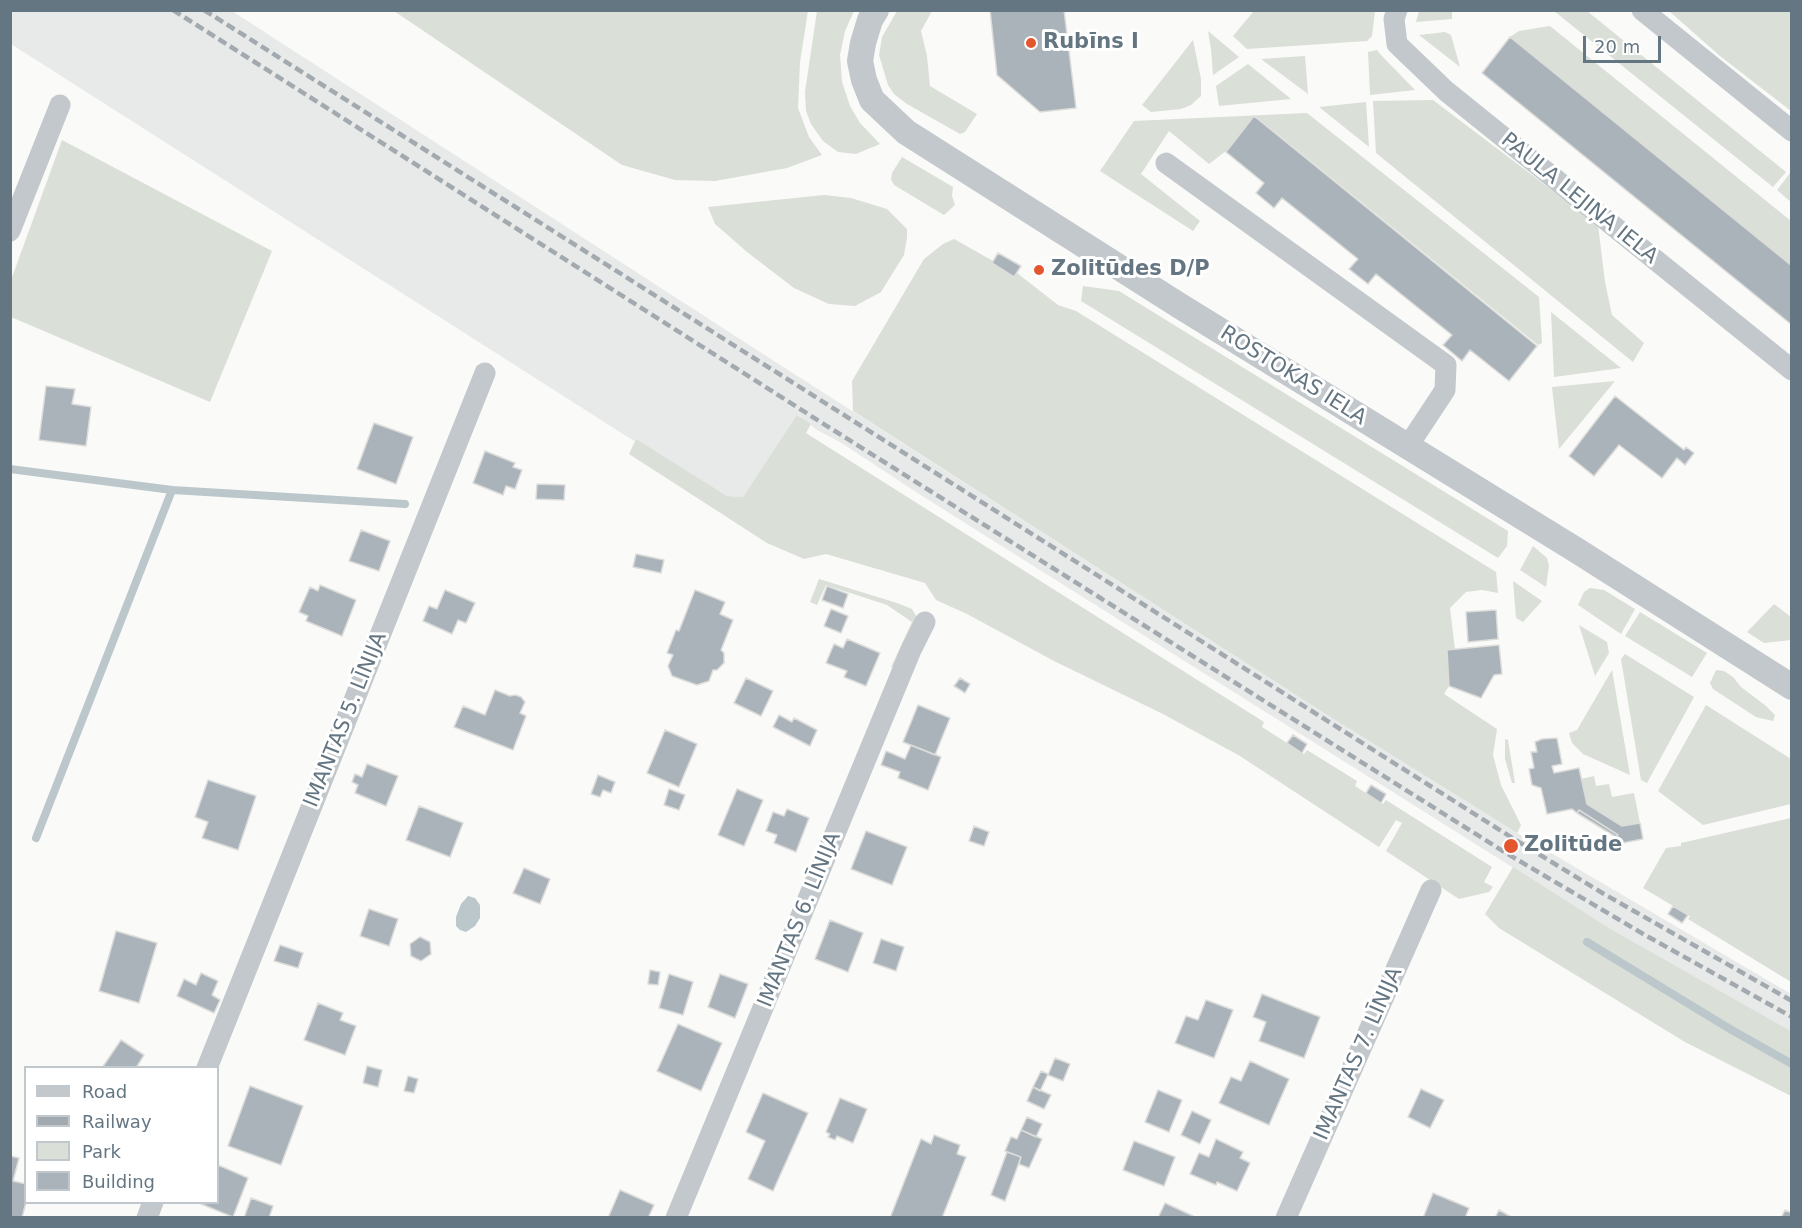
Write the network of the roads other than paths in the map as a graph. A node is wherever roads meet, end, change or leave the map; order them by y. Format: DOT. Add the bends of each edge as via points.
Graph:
graph roads {
  1 [pos="1397,10"];
  2 [pos="1642,10"];
  3 [pos="873,15"];
  4 [pos="60,105"];
  5 [pos="1791,131"];
  6 [pos="1166,163"];
  7 [pos="10,231"];
  8 [pos="1791,370"];
  9 [pos="485,373"];
  10 [pos="1408,446"];
  11 [pos="925,622"];
  12 [pos="1791,687"];
  13 [pos="1431,890"];
  14 [pos="208,1066"];
  15 [pos="153,1204"];
  16 [pos="147,1218"];
  17 [pos="676,1218"];
  18 [pos="1286,1218"];
  1 -- 8 [label="street, PAULA LEJIŅA IELA" via="1397,44 1446,91"];
  2 -- 5 [label="street"];
  3 -- 10 [label="street, ROSTOKAS IELA" via="860,61 864,80 872,100 906,132"];
  4 -- 7 [label="street"];
  6 -- 10 [label="street" via="1446,365 1445,390"];
  9 -- 14 [label="street, IMANTAS 5. LĪNIJA"];
  10 -- 12 [label="street, ROSTOKAS IELA"];
  11 -- 17 [label="street, IMANTAS 6. LĪNIJA"];
  13 -- 18 [label="street, IMANTAS 7. LĪNIJA"];
  15 -- 16 [label="street"];
}
